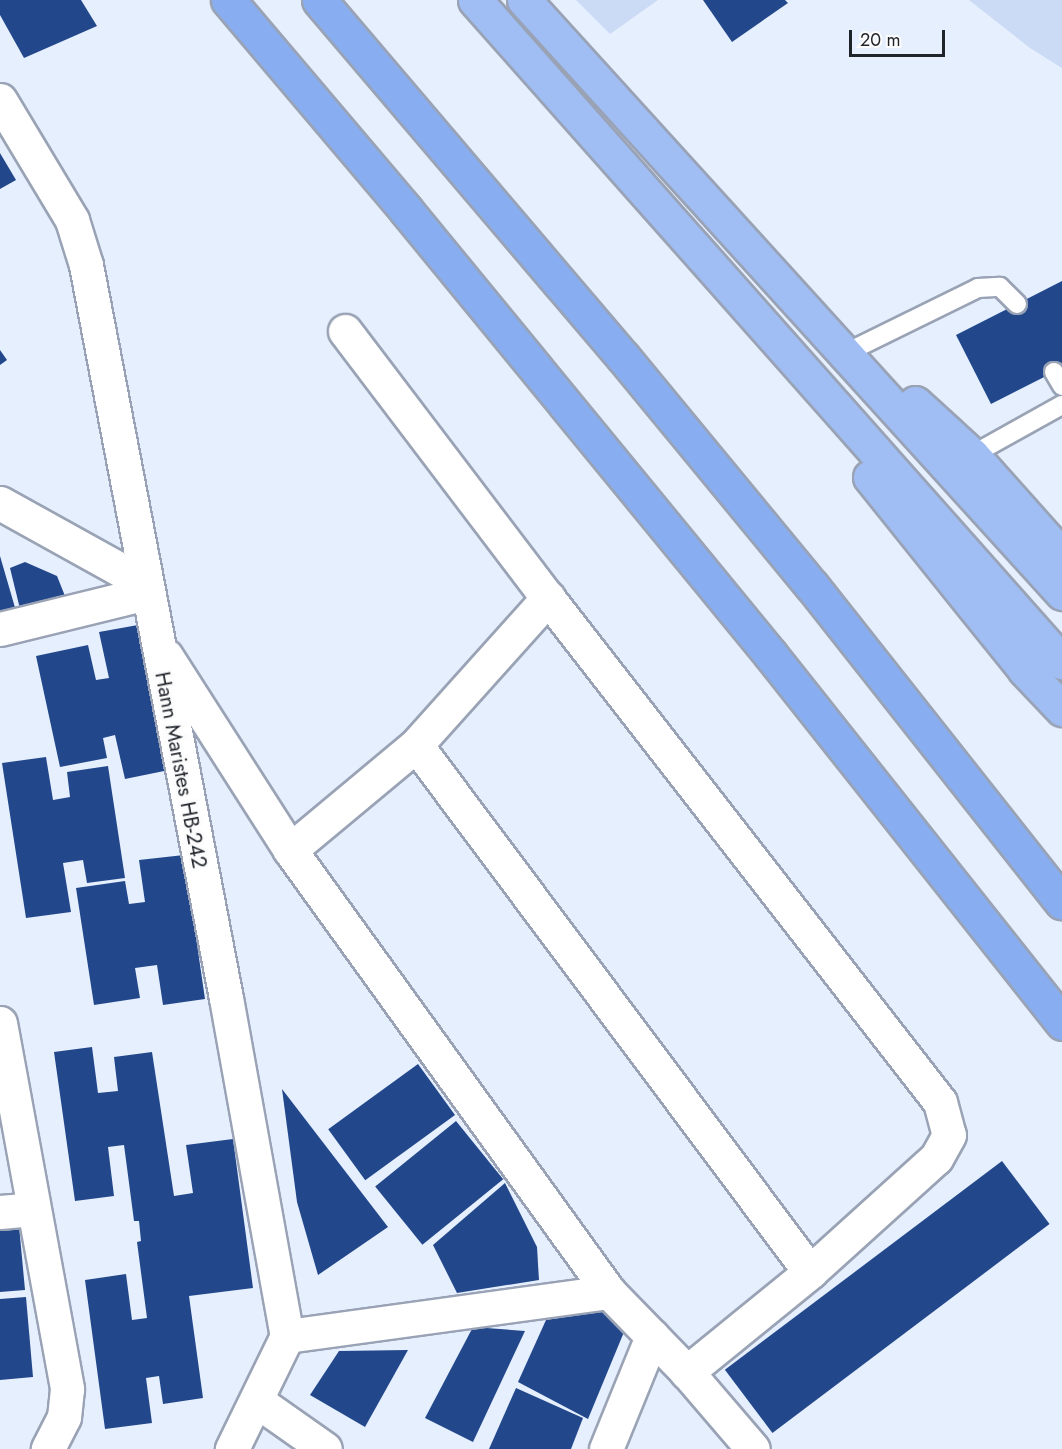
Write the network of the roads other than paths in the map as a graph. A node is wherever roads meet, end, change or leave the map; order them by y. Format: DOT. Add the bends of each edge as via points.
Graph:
graph roads {
  1 [pos="228,0"];
  2 [pos="319,0"];
  3 [pos="475,0"];
  4 [pos="524,0"];
  5 [pos="0,100"];
  6 [pos="617,162"];
  7 [pos="1017,304"];
  8 [pos="816,322"];
  9 [pos="345,331"];
  10 [pos="856,348"];
  11 [pos="1062,405"];
  12 [pos="972,455"];
  13 [pos="0,503"];
  14 [pos="1062,556"];
  15 [pos="146,588"];
  16 [pos="1062,593"];
  17 [pos="548,598"];
  18 [pos="0,629"];
  19 [pos="156,639"];
  20 [pos="1062,662"];
  21 [pos="1062,709"];
  22 [pos="416,745"];
  23 [pos="290,850"];
  24 [pos="1062,902"];
  25 [pos="0,1023"];
  26 [pos="1062,1023"];
  27 [pos="33,1209"];
  28 [pos="0,1212"];
  29 [pos="810,1272"];
  30 [pos="609,1292"];
  31 [pos="287,1335"];
  32 [pos="652,1336"];
  33 [pos="687,1372"];
  34 [pos="257,1401"];
  35 [pos="48,1449"];
  36 [pos="232,1449"];
  37 [pos="325,1449"];
  38 [pos="606,1449"];
  39 [pos="753,1449"];
  1 -- 26 [label="highway" via="770,654"];
  2 -- 24 [label="highway" via="812,586"];
  3 -- 6 [label="highway"];
  4 -- 8 [label="highway"];
  5 -- 15 [label="street, Hann Maristes HB-242" via="76,231 86,265"];
  6 -- 20 [label="highway"];
  6 -- 21 [label="highway" via="1025,670"];
  7 -- 10 [label="lane" via="1000,287 978,288"];
  8 -- 10 [label="highway"];
  8 -- 16 [label="highway"];
  9 -- 17 [label="street"];
  10 -- 12 [label="highway"];
  11 -- 12 [label="lane"];
  12 -- 14 [label="highway"];
  13 -- 15 [label="street"];
  15 -- 18 [label="street"];
  15 -- 19 [label="street, Hann Maristes HB-242"];
  17 -- 22 [label="street"];
  17 -- 29 [label="street" via="940,1102 949,1135 936,1158"];
  19 -- 23 [label="street"];
  19 -- 31 [label="street, Hann Maristes HB-242"];
  22 -- 23 [label="street"];
  22 -- 29 [label="street"];
  23 -- 30 [label="street"];
  25 -- 27 [label="street"];
  27 -- 28 [label="street"];
  27 -- 35 [label="street" via="67,1389 64,1417"];
  29 -- 33 [label="street"];
  30 -- 31 [label="street"];
  30 -- 32 [label="street"];
  31 -- 34 [label="street"];
  32 -- 33 [label="street"];
  32 -- 38 [label="street"];
  33 -- 39 [label="street"];
  34 -- 36 [label="street"];
  34 -- 37 [label="street"];
}
